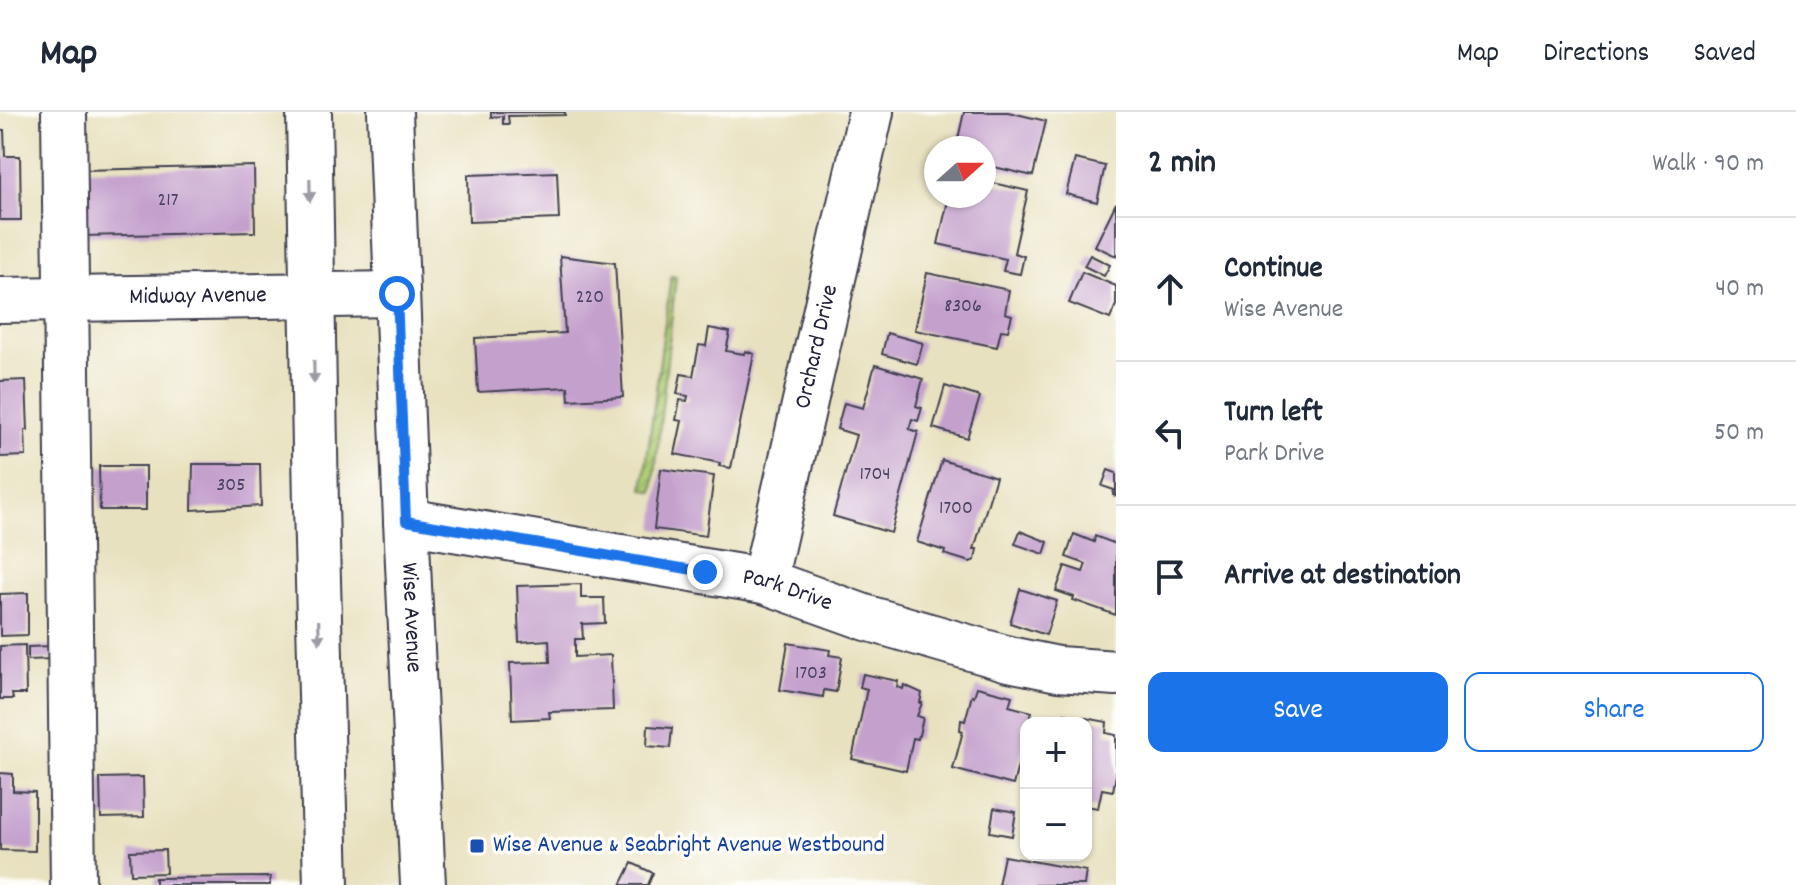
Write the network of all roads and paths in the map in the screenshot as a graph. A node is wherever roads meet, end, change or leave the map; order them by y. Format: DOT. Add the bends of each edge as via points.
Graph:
graph roads {
  1 [pos="64,112"];
  2 [pos="309,112"];
  3 [pos="390,112"];
  4 [pos="871,112"];
  5 [pos="312,294"];
  6 [pos="397,294"];
  7 [pos="66,299"];
  8 [pos="0,300"];
  9 [pos="406,521"];
  10 [pos="764,581"];
  11 [pos="1116,673"];
  12 [pos="73,885"];
  13 [pos="326,885"];
  14 [pos="423,885"];
  1 -- 7 [label="street"];
  2 -- 5 [label="street, one-way"];
  3 -- 6 [label="street, Wise Avenue"];
  4 -- 10 [label="street, Orchard Drive"];
  5 -- 6 [label="street, Midway Avenue"];
  5 -- 7 [label="street, Midway Avenue"];
  5 -- 13 [label="street, one-way"];
  6 -- 9 [label="street, Wise Avenue"];
  7 -- 8 [label="street, Midway Avenue"];
  7 -- 12 [label="street"];
  9 -- 10 [label="street, Park Drive"];
  9 -- 14 [label="street, Wise Avenue"];
  10 -- 11 [label="street, Park Drive" via="867,618 1009,659"];
}
